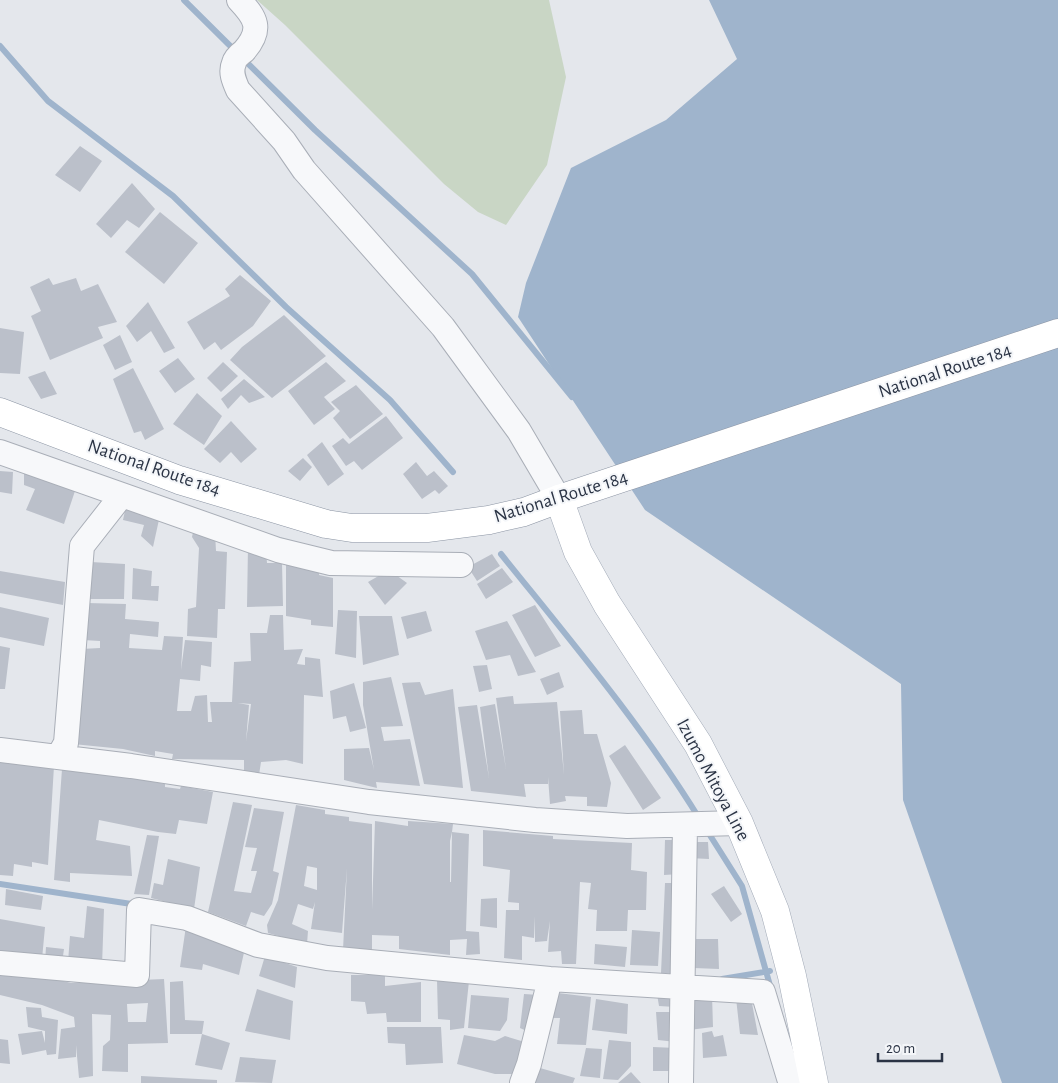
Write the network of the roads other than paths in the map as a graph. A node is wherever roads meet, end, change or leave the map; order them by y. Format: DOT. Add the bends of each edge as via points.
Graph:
graph roads {
  1 [pos="238,0"];
  2 [pos="1058,333"];
  3 [pos="0,412"];
  4 [pos="0,452"];
  5 [pos="122,495"];
  6 [pos="559,498"];
  7 [pos="461,565"];
  8 [pos="0,750"];
  9 [pos="58,757"];
  10 [pos="739,823"];
  11 [pos="685,825"];
  12 [pos="0,964"];
  13 [pos="550,979"];
  14 [pos="681,987"];
  15 [pos="801,1080"];
  16 [pos="522,1083"];
  17 [pos="681,1083"];
  1 -- 6 [label="street" via="252,13 255,22 255,34 232,71 238,90 443,327 519,431"];
  2 -- 6 [label="main road, National Route 184"];
  3 -- 6 [label="main road, National Route 184" via="178,480 326,524 352,528 427,528 489,520 524,512"];
  4 -- 5 [label="street"];
  5 -- 7 [label="street" via="278,550 331,563"];
  5 -- 9 [label="street" via="82,546 66,743"];
  6 -- 10 [label="main road, Izumo Mitoya Line" via="578,552 607,604 698,744"];
  8 -- 9 [label="street"];
  9 -- 11 [label="street" via="370,802 477,814 627,826"];
  10 -- 11 [label="street"];
  10 -- 15 [label="main road, Izumo Mitoya Line" via="775,911 792,976"];
  11 -- 14 [label="street"];
  12 -- 13 [label="street" via="137,975 139,910 187,918 258,945 327,958"];
  13 -- 14 [label="street"];
  13 -- 16 [label="street"];
  14 -- 15 [label="street" via="763,992"];
  14 -- 17 [label="street"];
}
